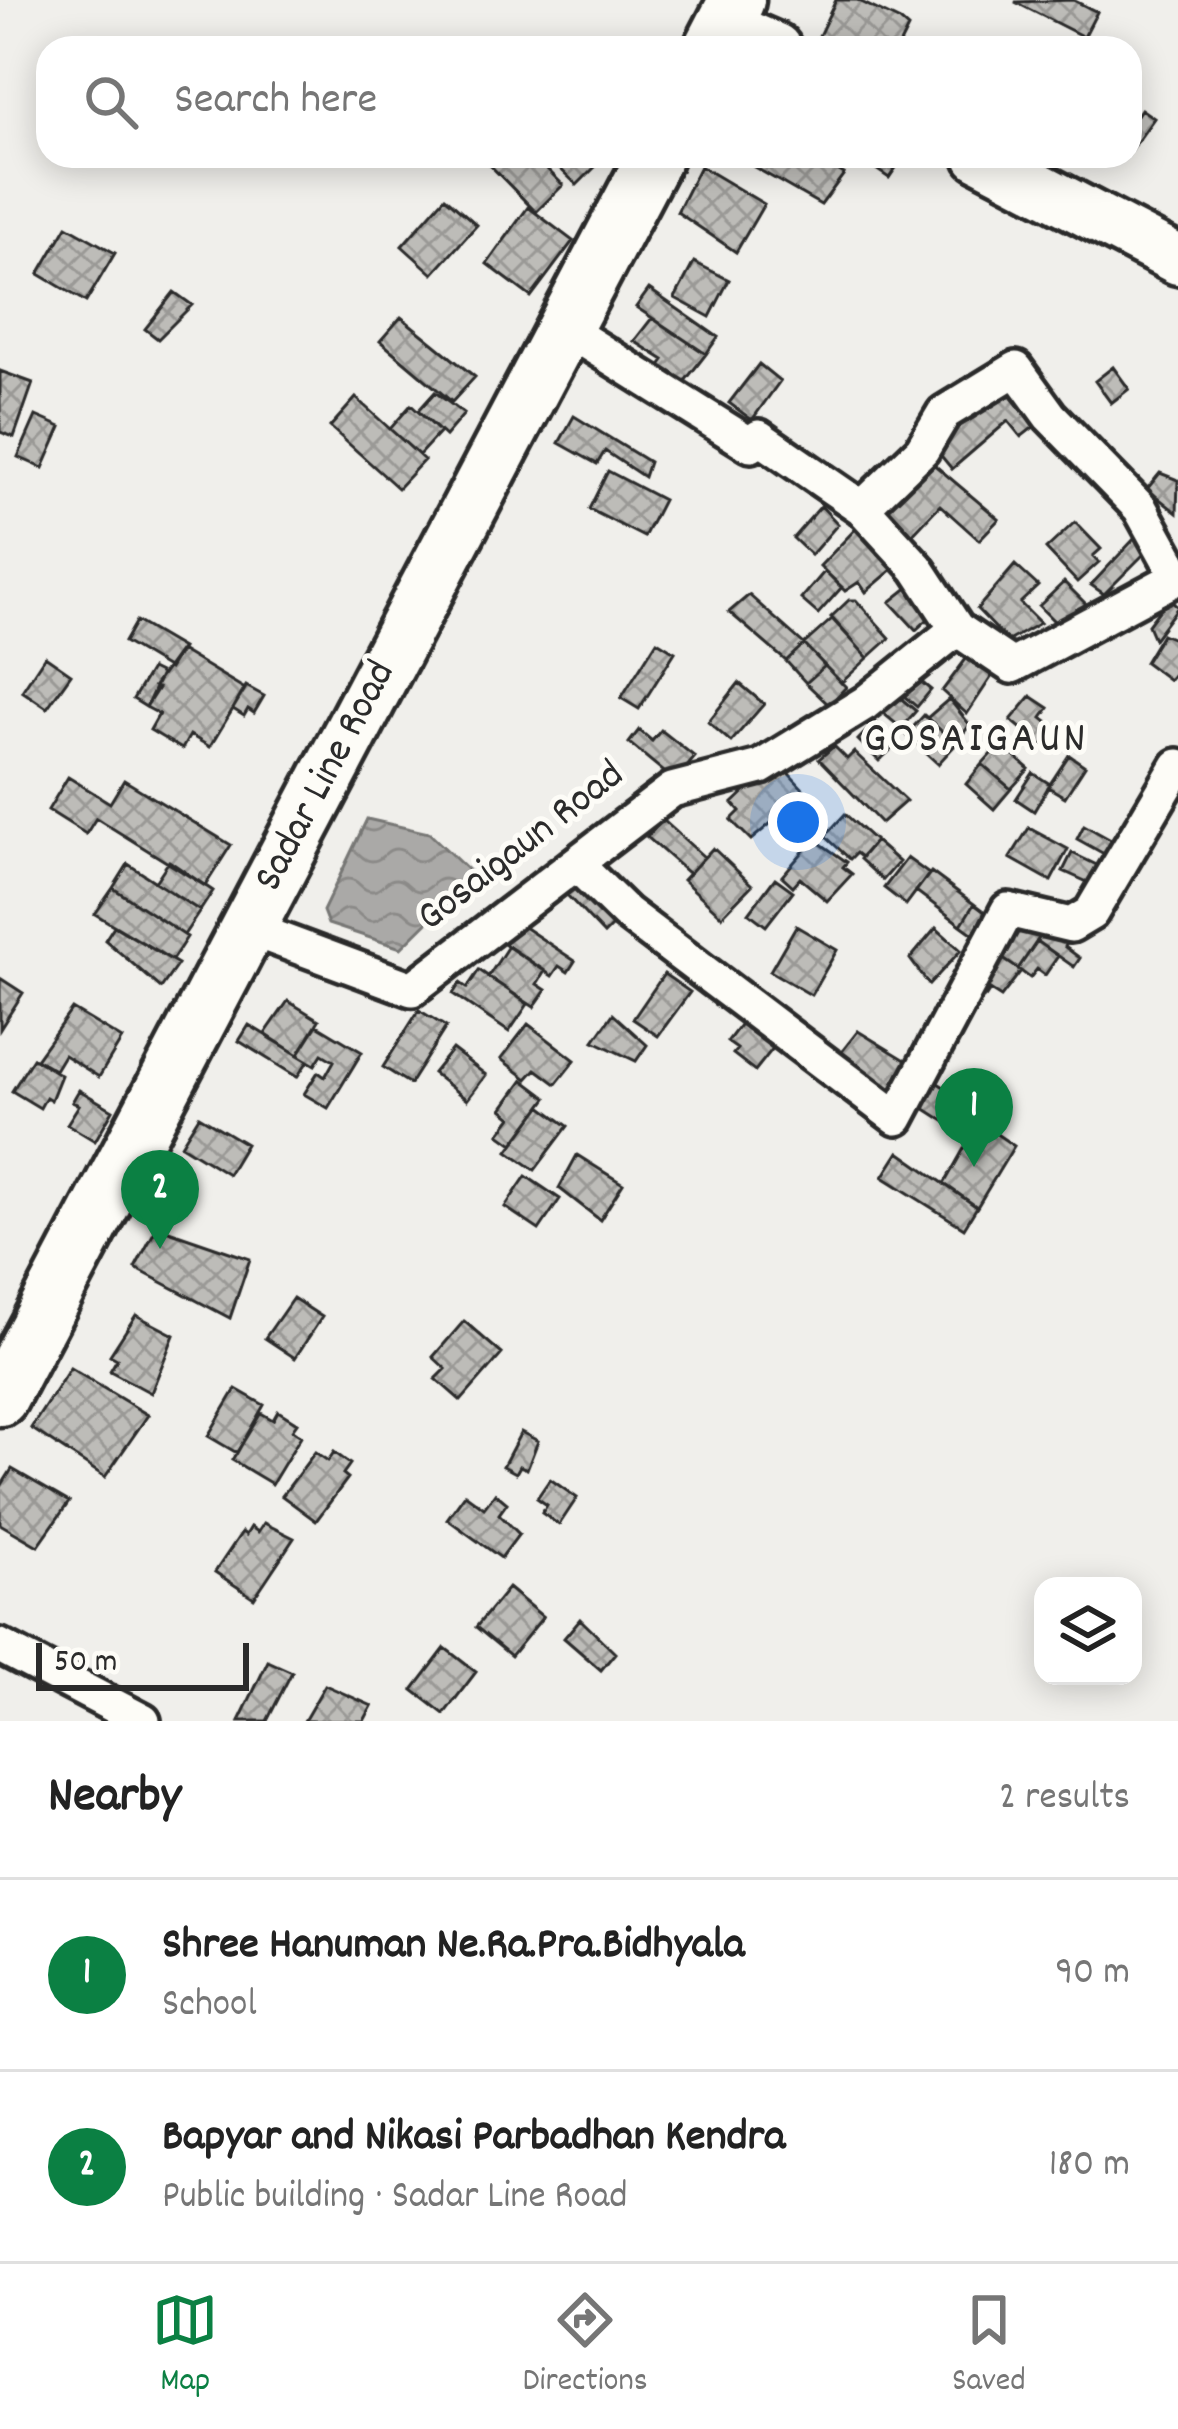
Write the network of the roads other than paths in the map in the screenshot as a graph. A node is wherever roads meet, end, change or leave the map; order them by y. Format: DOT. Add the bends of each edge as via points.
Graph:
graph roads {
  1 [pos="649,168"];
  2 [pos="1002,168"];
  3 [pos="1178,260"];
  4 [pos="564,328"];
  5 [pos="862,508"];
  6 [pos="1178,576"];
  7 [pos="957,629"];
  8 [pos="1178,766"];
  9 [pos="576,864"];
  10 [pos="248,928"];
  11 [pos="0,1399"];
  12 [pos="0,1646"];
  13 [pos="142,1721"];
  1 -- 4 [label="main road, Sadar Line Road"];
  2 -- 3 [label="street"];
  4 -- 5 [label="street" via="751,445 760,437"];
  4 -- 10 [label="main road, Sadar Line Road"];
  5 -- 6 [label="street" via="922,450 944,413 1016,369 1140,508"];
  5 -- 7 [label="street" via="917,568"];
  6 -- 7 [label="street" via="1012,666"];
  7 -- 9 [label="street, Gosaigaun Road" via="848,714 761,767 672,790"];
  8 -- 9 [label="street" via="1091,913 1071,925 1008,910 897,1118 660,940"];
  9 -- 10 [label="street, Gosaigaun Road" via="412,989"];
  10 -- 11 [label="main road, Sadar Line Road"];
  12 -- 13 [label="street"];
}
